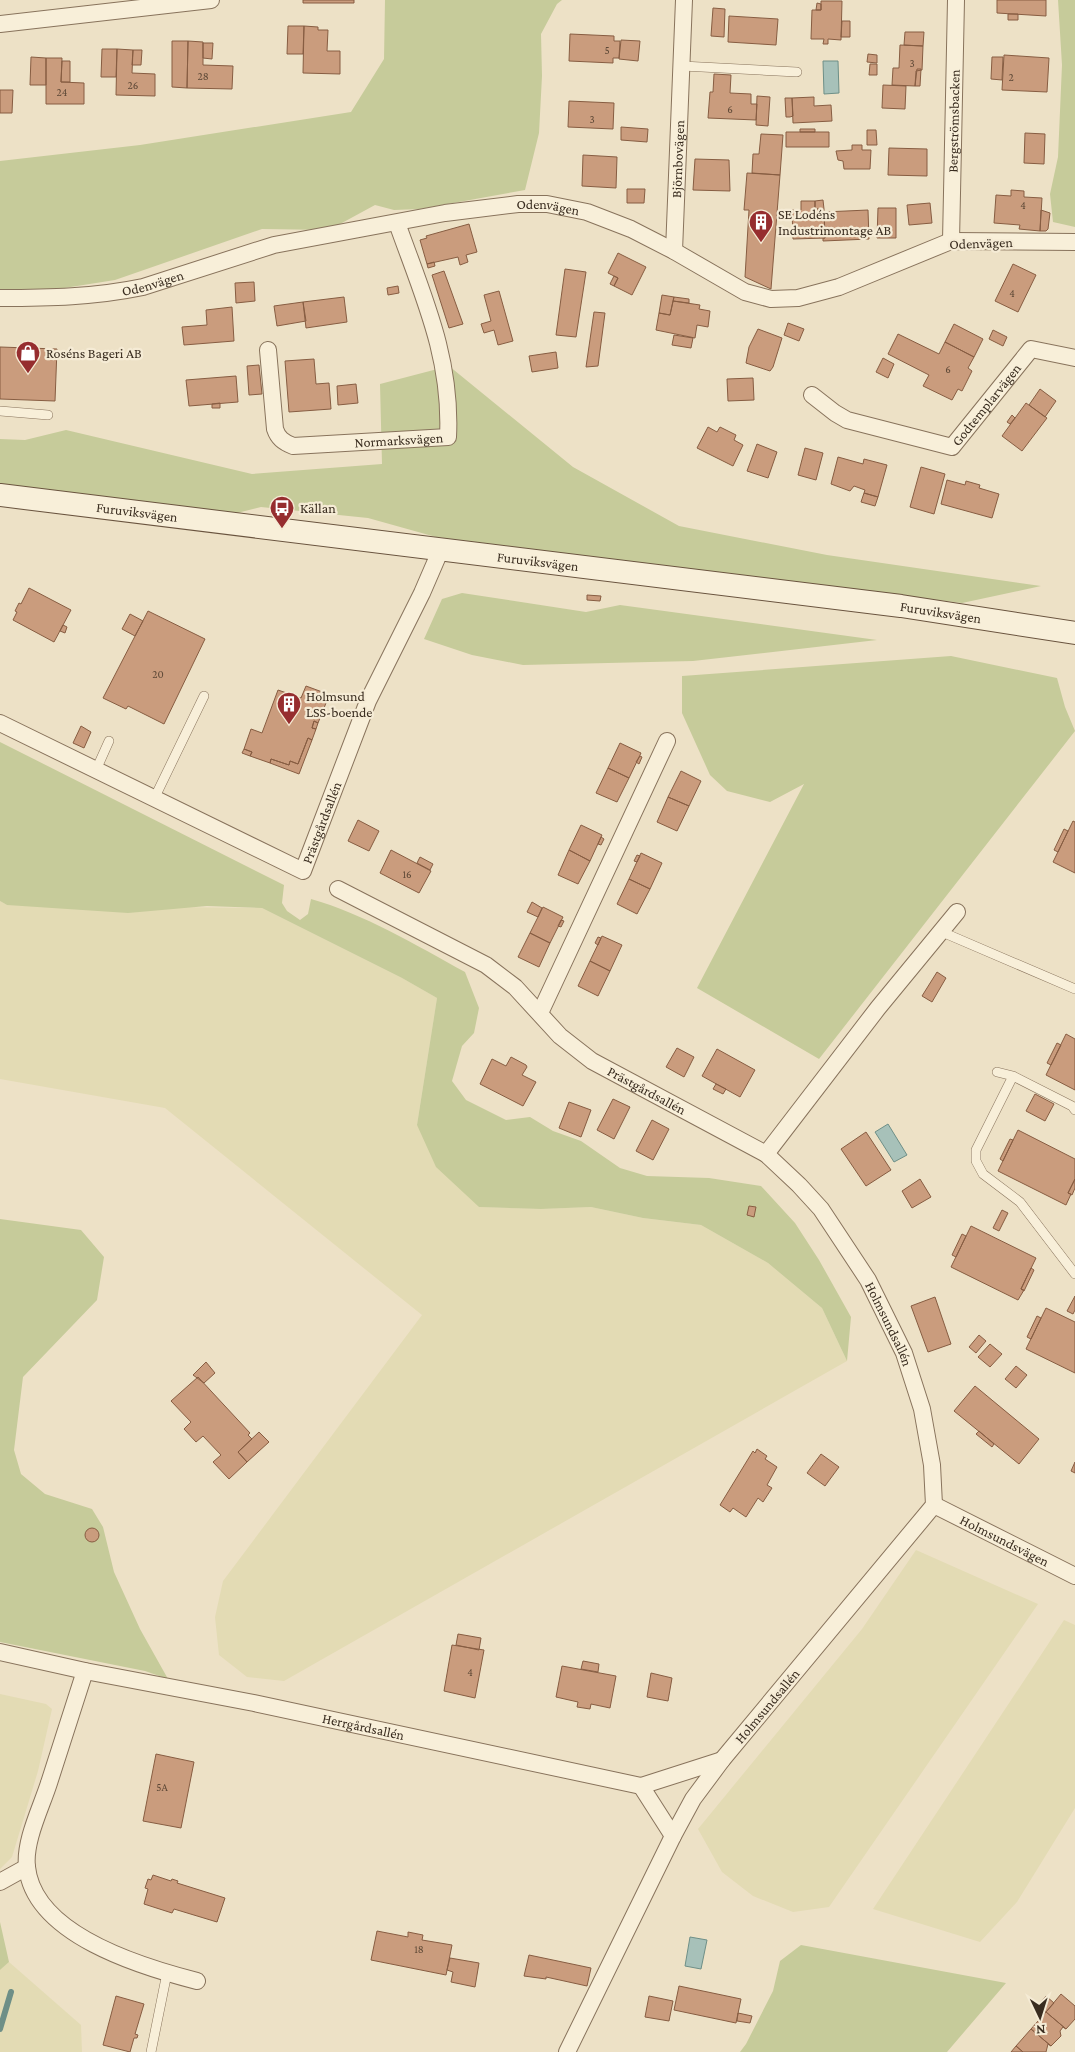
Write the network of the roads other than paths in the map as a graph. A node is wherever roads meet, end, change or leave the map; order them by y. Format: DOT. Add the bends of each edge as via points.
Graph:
graph roads {
  1 [pos="211,0"];
  2 [pos="684,0"];
  3 [pos="956,0"];
  4 [pos="0,24"];
  5 [pos="682,66"];
  6 [pos="798,72"];
  7 [pos="397,223"];
  8 [pos="951,241"];
  9 [pos="1075,242"];
  10 [pos="674,251"];
  11 [pos="0,298"];
  12 [pos="268,350"];
  13 [pos="1075,358"];
  14 [pos="812,395"];
  15 [pos="0,412"];
  16 [pos="48,415"];
  17 [pos="0,495"];
  18 [pos="441,549"];
  19 [pos="1075,633"];
  20 [pos="204,696"];
  21 [pos="0,723"];
  22 [pos="110,741"];
  23 [pos="667,741"];
  24 [pos="96,770"];
  25 [pos="154,799"];
  26 [pos="338,889"];
  27 [pos="958,912"];
  28 [pos="942,932"];
  29 [pos="1075,989"];
  30 [pos="540,1013"];
  31 [pos="997,1072"];
  32 [pos="1013,1076"];
  33 [pos="1075,1110"];
  34 [pos="766,1154"];
  35 [pos="1075,1274"];
  36 [pos="934,1505"];
  37 [pos="1075,1576"];
  38 [pos="0,1652"];
  39 [pos="85,1671"];
  40 [pos="722,1760"];
  41 [pos="641,1786"];
  42 [pos="673,1836"];
  43 [pos="27,1867"];
  44 [pos="0,1882"];
  45 [pos="167,1973"];
  46 [pos="197,1981"];
  47 [pos="151,2052"];
  48 [pos="567,2052"];
  1 -- 4 [label="street"];
  2 -- 5 [label="street, Björnbovägen"];
  3 -- 8 [label="street, Bergströmsbacken"];
  5 -- 6 [label="lane"];
  5 -- 10 [label="street, Björnbovägen"];
  7 -- 10 [label="street, Odenvägen" via="497,205 547,204 586,212"];
  7 -- 11 [label="street, Odenvägen" via="274,245 121,292 78,298"];
  7 -- 12 [label="street, Normarksvägen" via="439,342 448,386 448,437 293,446 285,443 275,429"];
  8 -- 9 [label="street, Odenvägen"];
  8 -- 10 [label="street, Odenvägen" via="839,287 782,300 745,292"];
  13 -- 14 [label="street, Godtemplarvägen" via="1031,349 952,448 847,420"];
  15 -- 16 [label="lane"];
  17 -- 18 [label="main road, Furuviksvägen"];
  18 -- 19 [label="main road, Furuviksvägen" via="901,606"];
  18 -- 25 [label="street, Prästgårdsallén" via="368,701 303,871"];
  20 -- 25 [label="lane"];
  21 -- 24 [label="street, Prästgårdsallén"];
  22 -- 24 [label="lane"];
  23 -- 30 [label="street"];
  24 -- 25 [label="street, Prästgårdsallén"];
  26 -- 30 [label="street, Prästgårdsallén" via="486,965 515,987"];
  27 -- 28 [label="street"];
  28 -- 29 [label="lane"];
  28 -- 34 [label="street" via="878,1008"];
  30 -- 34 [label="street, Prästgårdsallén" via="560,1036 592,1061"];
  31 -- 32 [label="lane"];
  32 -- 33 [label="lane"];
  32 -- 35 [label="lane" via="979,1144 976,1162 983,1174 1020,1202"];
  34 -- 36 [label="street, Holmsundsallén" via="821,1209 885,1312 904,1353 922,1409 932,1465"];
  36 -- 37 [label="street, Holmsundsvägen"];
  36 -- 40 [label="street, Holmsundsallén"];
  38 -- 39 [label="street, Herrgårdsallén"];
  39 -- 41 [label="street, Herrgårdsallén" via="264,1705"];
  39 -- 43 [label="street" via="31,1833"];
  40 -- 41 [label="street"];
  40 -- 42 [label="street, Holmsundsallén"];
  41 -- 42 [label="street"];
  42 -- 48 [label="street, Holmsundsallén"];
  43 -- 44 [label="street"];
  43 -- 45 [label="street" via="37,1896 54,1918 85,1940"];
  45 -- 46 [label="street"];
  45 -- 47 [label="lane"];
}
